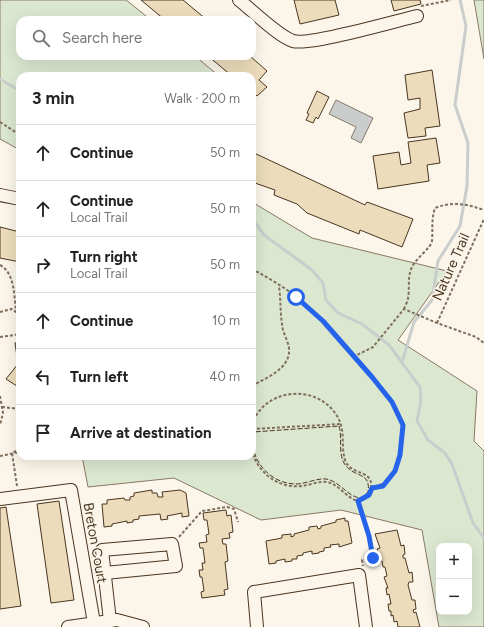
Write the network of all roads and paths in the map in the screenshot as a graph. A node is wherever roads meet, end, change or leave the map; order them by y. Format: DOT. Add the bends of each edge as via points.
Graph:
graph roads {
  1 [pos="239,0"];
  2 [pos="451,0"];
  3 [pos="428,4"];
  4 [pos="417,16"];
  5 [pos="0,122"];
  6 [pos="16,132"];
  7 [pos="0,195"];
  8 [pos="16,198"];
  9 [pos="484,210"];
  10 [pos="484,219"];
  11 [pos="0,265"];
  12 [pos="256,272"];
  13 [pos="279,286"];
  14 [pos="404,309"];
  15 [pos="16,311"];
  16 [pos="0,312"];
  17 [pos="437,323"];
  18 [pos="16,334"];
  19 [pos="0,336"];
  20 [pos="484,343"];
  21 [pos="353,357"];
  22 [pos="256,384"];
  23 [pos="0,396"];
  24 [pos="2,406"];
  25 [pos="16,408"];
  26 [pos="256,417"];
  27 [pos="341,424"];
  28 [pos="0,425"];
  29 [pos="256,430"];
  30 [pos="16,452"];
  31 [pos="16,453"];
  32 [pos="12,454"];
  33 [pos="0,456"];
  34 [pos="256,458"];
  35 [pos="372,488"];
  36 [pos="19,497"];
  37 [pos="0,499"];
  38 [pos="358,501"];
  39 [pos="238,522"];
  40 [pos="172,544"];
  41 [pos="105,573"];
  42 [pos="358,575"];
  43 [pos="110,621"];
  44 [pos="94,623"];
  45 [pos="68,627"];
  46 [pos="143,627"];
  47 [pos="257,627"];
  48 [pos="366,627"];
  1 -- 4 [label="street" via="286,37 301,42"];
  2 -- 3 [label="path"];
  5 -- 6 [label="path"];
  7 -- 8 [label="street"];
  9 -- 14 [label="path" via="452,203 435,208 432,217 432,242 411,268 408,298"];
  10 -- 17 [label="path, Nature Trail"];
  11 -- 15 [label="path" via="12,280"];
  12 -- 13 [label="path"];
  13 -- 21 [label="path" via="323,321"];
  13 -- 22 [label="path" via="283,330 289,346 289,355 277,372"];
  14 -- 17 [label="path"];
  14 -- 21 [label="path" via="373,347"];
  15 -- 16 [label="path" via="12,309"];
  17 -- 20 [label="path" via="476,337"];
  18 -- 19 [label="path" via="7,338"];
  21 -- 35 [label="path" via="392,402 403,425 400,455 395,471 383,486"];
  23 -- 24 [label="path"];
  24 -- 25 [label="path"];
  24 -- 28 [label="path"];
  26 -- 27 [label="path" via="275,398 284,394 302,393 322,400 335,412"];
  27 -- 29 [label="path"];
  27 -- 35 [label="path" via="346,461 349,466 368,477"];
  30 -- 32 [label="path"];
  31 -- 32 [label="path"];
  32 -- 33 [label="path"];
  32 -- 36 [label="path"];
  34 -- 38 [label="path" via="261,469 274,480 293,486 326,482"];
  35 -- 38 [label="path" via="369,495"];
  36 -- 37 [label="street, Breton Court"];
  36 -- 44 [label="street, Breton Court" via="71,490"];
  38 -- 42 [label="path" via="373,558 362,560 364,569"];
  39 -- 40 [label="path" via="234,509 202,511"];
  40 -- 41 [label="street, Breton Court" via="102,550"];
  40 -- 41 [label="street, Breton Court" via="176,566"];
  41 -- 43 [label="street, Breton Court"];
  42 -- 47 [label="street" via="254,592"];
  42 -- 48 [label="street"];
  43 -- 44 [label="street"];
  43 -- 46 [label="street" via="117,620"];
  44 -- 45 [label="street"];
}
